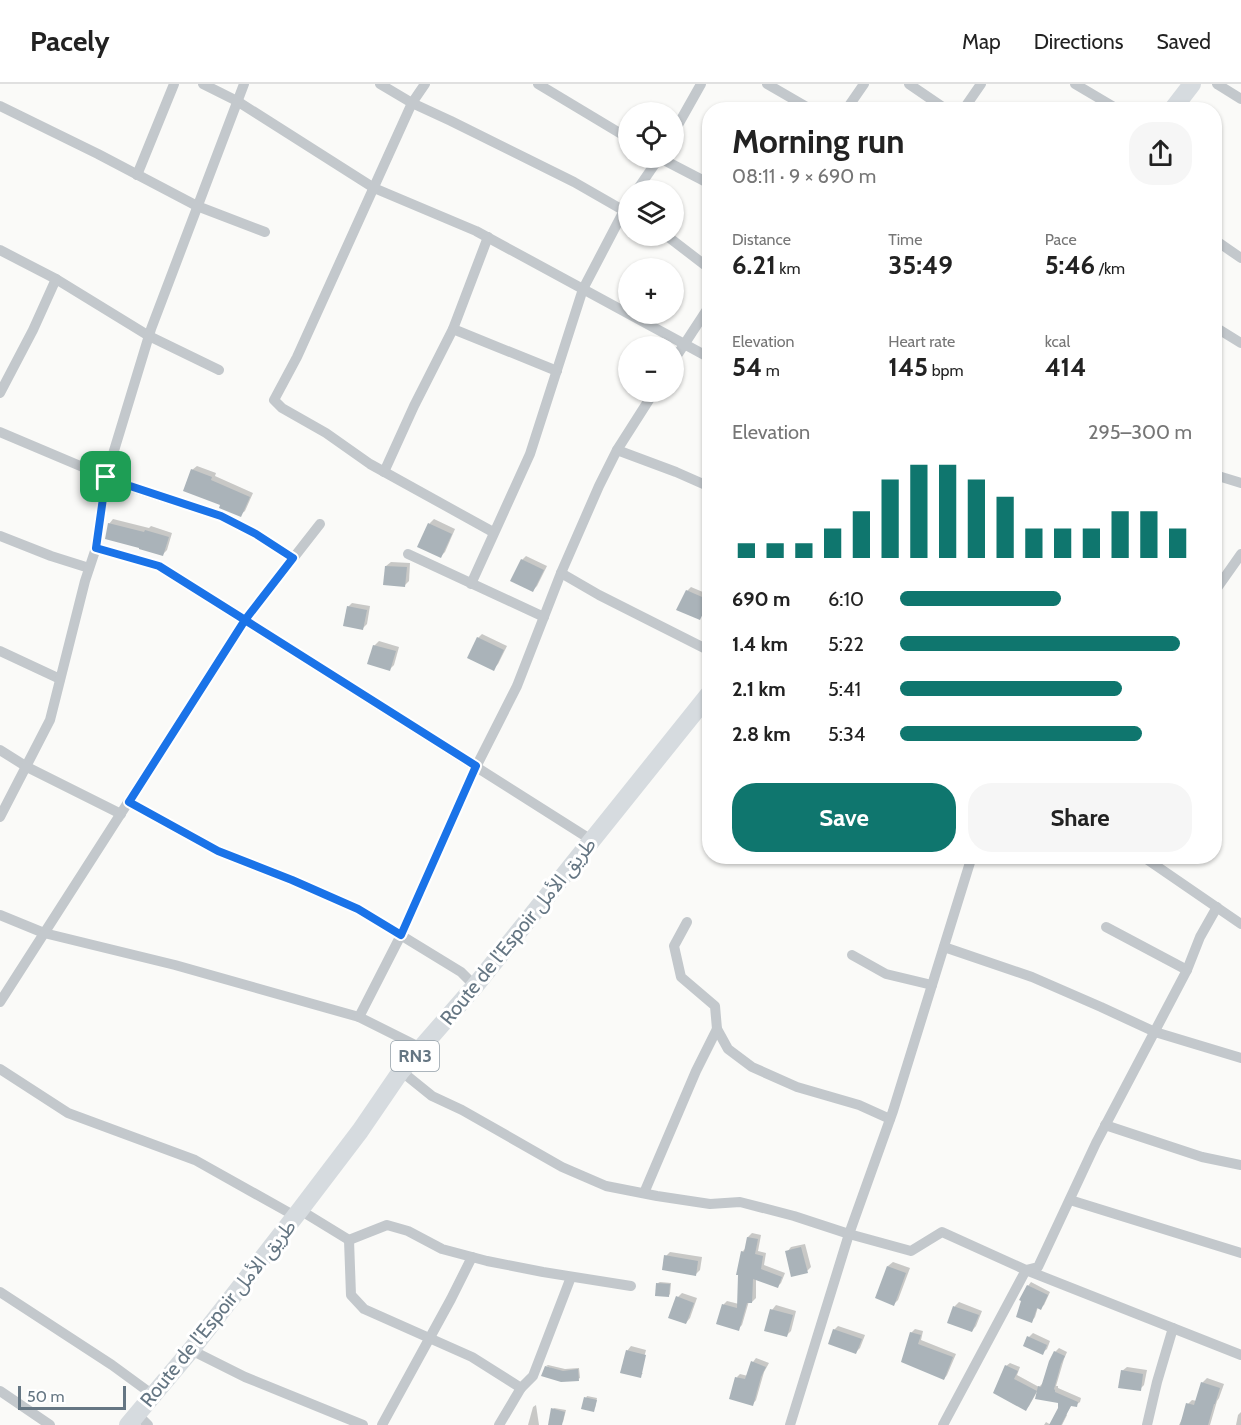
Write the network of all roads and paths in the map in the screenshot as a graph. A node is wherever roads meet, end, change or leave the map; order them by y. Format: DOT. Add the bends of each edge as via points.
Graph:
graph roads {
  1 [pos="174,84"];
  2 [pos="203,84"];
  3 [pos="244,84"];
  4 [pos="380,84"];
  5 [pos="424,84"];
  6 [pos="538,84"];
  7 [pos="701,84"];
  8 [pos="766,84"];
  9 [pos="864,84"];
  10 [pos="909,84"];
  11 [pos="981,84"];
  12 [pos="1075,84"];
  13 [pos="1192,84"];
  14 [pos="1217,84"];
  15 [pos="1241,99"];
  16 [pos="237,101"];
  17 [pos="798,102"];
  18 [pos="852,102"];
  19 [pos="935,102"];
  20 [pos="969,102"];
  21 [pos="1105,102"];
  22 [pos="1178,102"];
  23 [pos="412,103"];
  24 [pos="0,106"];
  25 [pos="684,114"];
  26 [pos="618,132"];
  27 [pos="679,168"];
  28 [pos="136,175"];
  29 [pos="702,180"];
  30 [pos="374,188"];
  31 [pos="618,204"];
  32 [pos="197,206"];
  33 [pos="618,226"];
  34 [pos="265,232"];
  35 [pos="488,237"];
  36 [pos="1222,245"];
  37 [pos="680,246"];
  38 [pos="0,250"];
  39 [pos="1241,258"];
  40 [pos="702,263"];
  41 [pos="57,279"];
  42 [pos="583,290"];
  43 [pos="702,317"];
  44 [pos="453,329"];
  45 [pos="1222,331"];
  46 [pos="149,336"];
  47 [pos="668,336"];
  48 [pos="684,343"];
  49 [pos="1241,343"];
  50 [pos="684,345"];
  51 [pos="702,354"];
  52 [pos="219,370"];
  53 [pos="557,370"];
  54 [pos="0,393"];
  55 [pos="648,402"];
  56 [pos="0,432"];
  57 [pos="617,450"];
  58 [pos="384,472"];
  59 [pos="106,477"];
  60 [pos="1222,477"];
  61 [pos="702,483"];
  62 [pos="1241,483"];
  63 [pos="320,524"];
  64 [pos="493,532"];
  65 [pos="0,536"];
  66 [pos="96,548"];
  67 [pos="408,554"];
  68 [pos="1241,554"];
  69 [pos="293,558"];
  70 [pos="89,568"];
  71 [pos="561,573"];
  72 [pos="1222,581"];
  73 [pos="471,584"];
  74 [pos="544,617"];
  75 [pos="245,620"];
  76 [pos="702,647"];
  77 [pos="0,651"];
  78 [pos="60,679"];
  79 [pos="702,703"];
  80 [pos="0,750"];
  81 [pos="476,766"];
  82 [pos="27,767"];
  83 [pos="129,802"];
  84 [pos="120,814"];
  85 [pos="0,817"];
  86 [pos="593,841"];
  87 [pos="970,864"];
  88 [pos="1154,864"];
  89 [pos="1217,907"];
  90 [pos="0,915"];
  91 [pos="687,922"];
  92 [pos="1241,924"];
  93 [pos="1106,927"];
  94 [pos="44,933"];
  95 [pos="401,935"];
  96 [pos="944,947"];
  97 [pos="852,956"];
  98 [pos="1187,970"];
  99 [pos="932,985"];
  100 [pos="475,986"];
  101 [pos="0,1002"];
  102 [pos="359,1017"];
  103 [pos="717,1029"];
  104 [pos="1155,1032"];
  105 [pos="422,1048"];
  106 [pos="1241,1058"];
  107 [pos="0,1069"];
  108 [pos="401,1071"];
  109 [pos="890,1119"];
  110 [pos="1105,1125"];
  111 [pos="1241,1165"];
  112 [pos="644,1193"];
  113 [pos="1070,1200"];
  114 [pos="298,1213"];
  115 [pos="849,1234"];
  116 [pos="349,1240"];
  117 [pos="1241,1253"];
  118 [pos="472,1257"];
  119 [pos="1026,1270"];
  120 [pos="571,1277"];
  121 [pos="631,1286"];
  122 [pos="0,1292"];
  123 [pos="1173,1328"];
  124 [pos="429,1339"];
  125 [pos="190,1350"];
  126 [pos="1241,1355"];
  127 [pos="521,1388"];
  128 [pos="0,1391"];
  129 [pos="153,1395"];
  130 [pos="138,1421"];
  131 [pos="50,1425"];
  132 [pos="363,1425"];
  133 [pos="382,1425"];
  134 [pos="499,1425"];
  135 [pos="790,1425"];
  136 [pos="943,1425"];
  137 [pos="1147,1425"];
  1 -- 28 [label="street"];
  2 -- 16 [label="street"];
  3 -- 16 [label="street"];
  4 -- 23 [label="street"];
  5 -- 23 [label="street"];
  6 -- 26 [label="street"];
  7 -- 25 [label="street"];
  8 -- 17 [label="street"];
  9 -- 18 [label="street"];
  10 -- 19 [label="street"];
  11 -- 20 [label="street"];
  12 -- 21 [label="street"];
  13 -- 22 [label="highway"];
  14 -- 15 [label="street"];
  16 -- 30 [label="street"];
  16 -- 32 [label="street"];
  23 -- 30 [label="street"];
  23 -- 31 [label="street"];
  24 -- 28 [label="street"];
  27 -- 29 [label="street"];
  28 -- 32 [label="street"];
  30 -- 35 [label="street"];
  30 -- 58 [label="street" via="274,400"];
  32 -- 34 [label="street"];
  32 -- 46 [label="street"];
  33 -- 42 [label="street"];
  35 -- 42 [label="street"];
  35 -- 44 [label="street"];
  36 -- 39 [label="street"];
  37 -- 40 [label="street"];
  38 -- 41 [label="street"];
  41 -- 46 [label="street"];
  41 -- 54 [label="street"];
  42 -- 47 [label="street"];
  42 -- 53 [label="street"];
  43 -- 48 [label="street"];
  44 -- 53 [label="street"];
  44 -- 58 [label="street"];
  45 -- 49 [label="street"];
  46 -- 52 [label="street"];
  46 -- 59 [label="street"];
  50 -- 51 [label="street"];
  53 -- 64 [label="street" via="530,454"];
  55 -- 57 [label="street"];
  56 -- 59 [label="street"];
  57 -- 61 [label="street"];
  57 -- 71 [label="street"];
  58 -- 64 [label="street"];
  59 -- 66 [label="street"];
  59 -- 69 [label="street" via="221,516"];
  60 -- 62 [label="street"];
  63 -- 69 [label="street"];
  64 -- 73 [label="street"];
  65 -- 70 [label="street"];
  66 -- 70 [label="street"];
  66 -- 75 [label="street" via="159,566"];
  67 -- 73 [label="street"];
  68 -- 72 [label="street"];
  69 -- 75 [label="street"];
  70 -- 78 [label="street"];
  71 -- 74 [label="street"];
  71 -- 76 [label="street"];
  73 -- 74 [label="street"];
  74 -- 81 [label="street" via="517,686"];
  75 -- 81 [label="street"];
  75 -- 83 [label="street"];
  77 -- 78 [label="street"];
  78 -- 82 [label="street" via="50,720"];
  79 -- 86 [label="highway, Route de l’Espoir طريق الأمل / RN3"];
  80 -- 82 [label="street"];
  81 -- 86 [label="street"];
  81 -- 95 [label="street"];
  82 -- 84 [label="street"];
  82 -- 85 [label="street"];
  83 -- 84 [label="street"];
  83 -- 95 [label="street" via="218,851 358,909"];
  84 -- 94 [label="street"];
  86 -- 100 [label="highway, Route de l’Espoir طريق الأمل / RN3"];
  87 -- 96 [label="street"];
  88 -- 89 [label="street"];
  89 -- 92 [label="street"];
  89 -- 98 [label="street"];
  90 -- 94 [label="street"];
  91 -- 103 [label="street" via="674,946 681,977 715,1006"];
  93 -- 98 [label="street"];
  94 -- 101 [label="street"];
  94 -- 102 [label="street"];
  95 -- 100 [label="street" via="461,972"];
  95 -- 102 [label="street"];
  96 -- 99 [label="street"];
  96 -- 104 [label="street" via="1032,977"];
  97 -- 99 [label="street" via="886,974"];
  98 -- 104 [label="street"];
  99 -- 109 [label="street"];
  100 -- 105 [label="highway, Route de l’Espoir طريق الأمل / RN3"];
  102 -- 105 [label="street"];
  103 -- 109 [label="street" via="728,1050 752,1067"];
  103 -- 112 [label="street"];
  104 -- 106 [label="street"];
  104 -- 110 [label="street"];
  105 -- 108 [label="highway, Route de l’Espoir طريق الأمل / RN3"];
  107 -- 114 [label="street" via="68,1113 195,1160"];
  108 -- 112 [label="street" via="432,1095 562,1167 606,1186"];
  108 -- 114 [label="highway, Route de l’Espoir طريق الأمل / RN3"];
  109 -- 115 [label="street"];
  110 -- 111 [label="street" via="1202,1157"];
  110 -- 113 [label="street"];
  112 -- 115 [label="street" via="711,1204 740,1202"];
  113 -- 117 [label="street"];
  113 -- 119 [label="street" via="1038,1267"];
  114 -- 116 [label="street"];
  114 -- 125 [label="highway, Route de l’Espoir طريق الأمل / RN3"];
  115 -- 119 [label="street" via="911,1251 942,1232"];
  115 -- 135 [label="street"];
  116 -- 118 [label="street" via="387,1225 442,1249"];
  116 -- 124 [label="street" via="351,1295 364,1309"];
  118 -- 120 [label="street"];
  118 -- 124 [label="street"];
  119 -- 123 [label="street"];
  119 -- 136 [label="street"];
  120 -- 121 [label="street"];
  120 -- 127 [label="street" via="533,1376"];
  122 -- 129 [label="street"];
  123 -- 126 [label="street"];
  123 -- 137 [label="street"];
  124 -- 127 [label="street" via="472,1357"];
  124 -- 133 [label="street"];
  125 -- 129 [label="highway, Route de l’Espoir طريق الأمل / RN3"];
  125 -- 132 [label="street" via="244,1377"];
  127 -- 134 [label="street"];
  128 -- 131 [label="street"];
  129 -- 130 [label="highway, Route de l’Espoir طريق الأمل / RN3"];
}
